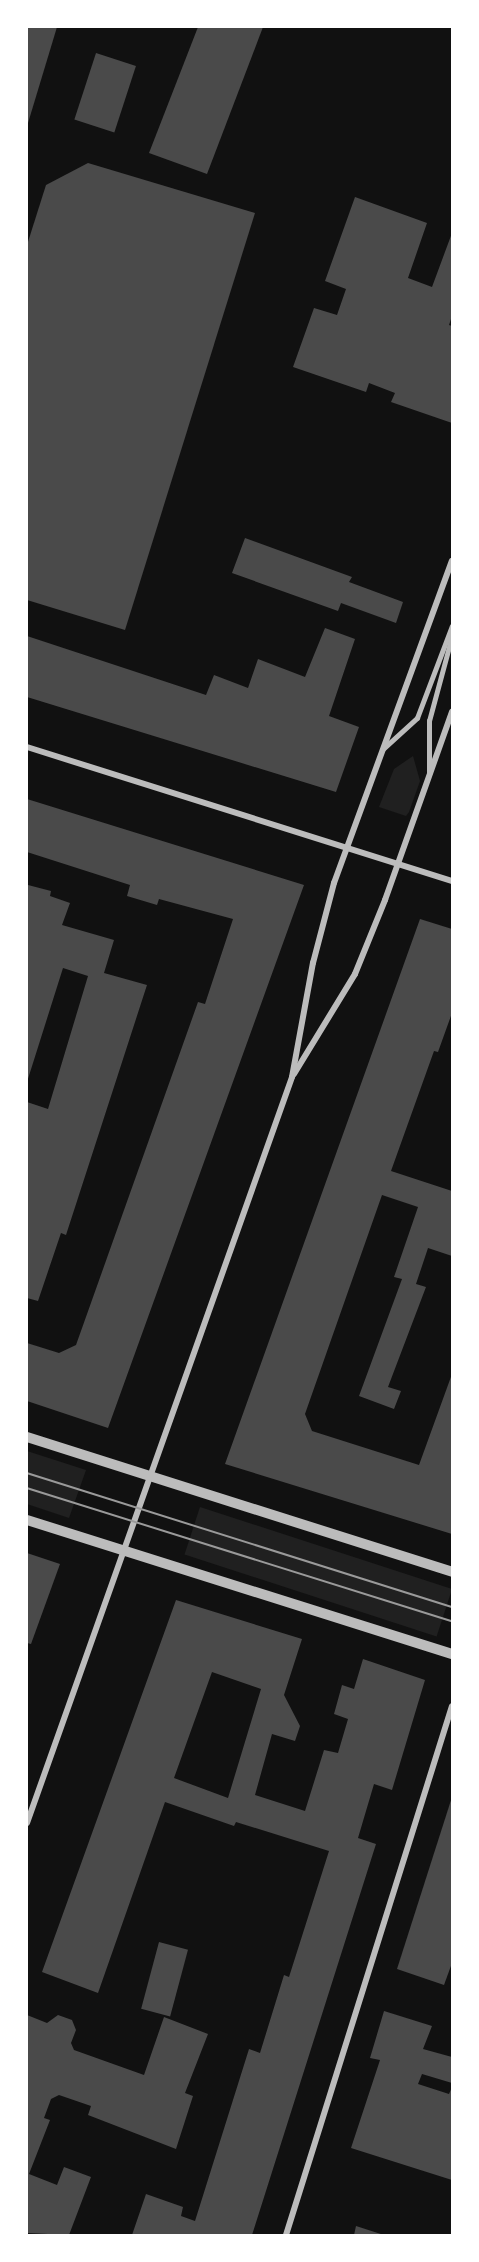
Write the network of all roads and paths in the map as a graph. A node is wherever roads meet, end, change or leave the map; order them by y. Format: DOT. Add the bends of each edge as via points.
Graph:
graph roads {
  1 [pos="452,561"];
  2 [pos="452,626"];
  3 [pos="452,636"];
  4 [pos="452,712"];
  5 [pos="27,747"];
  6 [pos="382,750"];
  7 [pos="429,772"];
  8 [pos="346,848"];
  9 [pos="397,863"];
  10 [pos="452,881"];
  11 [pos="292,1077"];
  12 [pos="27,1437"];
  13 [pos="151,1476"];
  14 [pos="27,1520"];
  15 [pos="125,1551"];
  16 [pos="452,1572"];
  17 [pos="452,1654"];
  18 [pos="452,1706"];
  19 [pos="27,1823"];
  20 [pos="286,2235"];
  1 -- 6 [label="street"];
  2 -- 6 [label="lane" via="417,718"];
  3 -- 7 [label="lane" via="429,721"];
  4 -- 7 [label="street"];
  5 -- 8 [label="street"];
  6 -- 8 [label="street"];
  7 -- 9 [label="street"];
  8 -- 9 [label="street"];
  8 -- 11 [label="street" via="313,963"];
  9 -- 10 [label="street"];
  9 -- 11 [label="street" via="355,974"];
  11 -- 13 [label="street"];
  12 -- 13 [label="street"];
  13 -- 15 [label="street"];
  13 -- 16 [label="street"];
  14 -- 15 [label="street"];
  15 -- 17 [label="street"];
  15 -- 19 [label="street"];
  18 -- 20 [label="street"];
}
